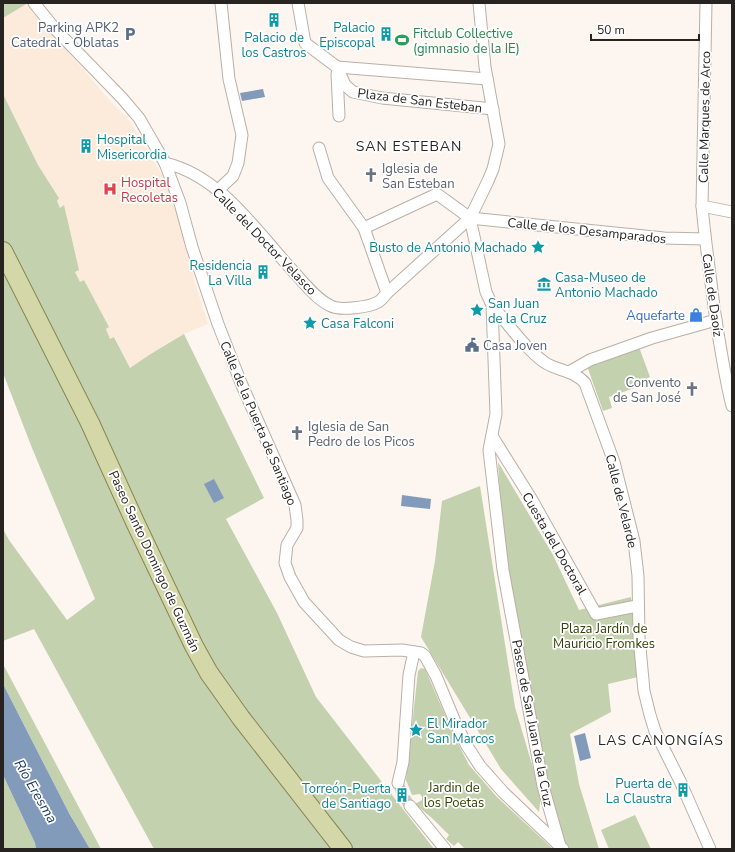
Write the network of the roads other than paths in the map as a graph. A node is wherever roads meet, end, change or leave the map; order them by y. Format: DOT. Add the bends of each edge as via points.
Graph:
graph roads {
  1 [pos="34,3"];
  2 [pos="221,3"];
  3 [pos="298,3"];
  4 [pos="479,3"];
  5 [pos="706,3"];
  6 [pos="337,67"];
  7 [pos="487,79"];
  8 [pos="493,109"];
  9 [pos="339,116"];
  10 [pos="319,148"];
  11 [pos="166,163"];
  12 [pos="218,190"];
  13 [pos="702,206"];
  14 [pos="732,212"];
  15 [pos="470,218"];
  16 [pos="364,228"];
  17 [pos="705,239"];
  18 [pos="3,251"];
  19 [pos="387,293"];
  20 [pos="492,305"];
  21 [pos="716,320"];
  22 [pos="569,372"];
  23 [pos="732,406"];
  24 [pos="492,436"];
  25 [pos="637,606"];
  26 [pos="414,652"];
  27 [pos="398,783"];
  28 [pos="410,806"];
  29 [pos="562,848"];
  30 [pos="343,849"];
  31 [pos="445,849"];
  32 [pos="710,849"];
  1 -- 11 [label="street" via="134,113"];
  2 -- 12 [label="street" via="229,80 242,135 238,163 233,176"];
  3 -- 6 [label="street" via="305,43"];
  4 -- 7 [label="street"];
  5 -- 13 [label="street, Calle Marques de Arco"];
  6 -- 7 [label="street, Plaza de San Esteban"];
  6 -- 8 [label="street, Plaza de San Esteban" via="345,85 356,93"];
  6 -- 9 [label="street, Plaza de San Esteban"];
  7 -- 8 [label="street"];
  8 -- 15 [label="street" via="499,144 488,181"];
  10 -- 16 [label="street" via="328,178"];
  11 -- 12 [label="street, Calle del Doctor Velasco" via="197,175"];
  11 -- 26 [label="street, Calle de la Puerta de Santiago" via="218,324 295,505 297,528 287,545 285,555 290,577 304,602 345,644 364,651"];
  12 -- 19 [label="street, Calle del Doctor Velasco" via="321,300 341,308 357,307 376,303"];
  13 -- 14 [label="street"];
  13 -- 17 [label="street, Calle de Daoíz"];
  15 -- 16 [label="street" via="437,194"];
  15 -- 17 [label="street, Calle de los Desamparados" via="664,238"];
  15 -- 19 [label="street, Calle del Doctor Velasco"];
  15 -- 20 [label="street, Paseo de San Juan de la Cruz" via="486,292"];
  16 -- 19 [label="street"];
  17 -- 21 [label="street, Calle de Daoíz"];
  18 -- 30 [label="main road, Paseo Santo Domingo de Guzmán" via="90,424 194,646 241,718"];
  20 -- 22 [label="street" via="534,353 554,367"];
  20 -- 24 [label="street, Paseo de San Juan de la Cruz" via="496,414"];
  21 -- 22 [label="street" via="652,338 590,360"];
  21 -- 23 [label="street, Calle de Daoíz"];
  22 -- 25 [label="street, Calle de Velarde" via="577,375 584,383 614,462 634,541 638,576"];
  24 -- 25 [label="street, Cuesta del Doctoral" via="532,500 596,614"];
  24 -- 29 [label="street, Paseo de San Juan de la Cruz" via="489,450 502,570 543,786"];
  25 -- 32 [label="street, Calle de Velarde" via="644,691 650,715"];
  26 -- 27 [label="street" via="409,675 403,762"];
  26 -- 29 [label="street, Paseo de San Juan de la Cruz" via="425,656 428,661 456,724 480,766 503,792"];
  28 -- 31 [label="street"];
}
